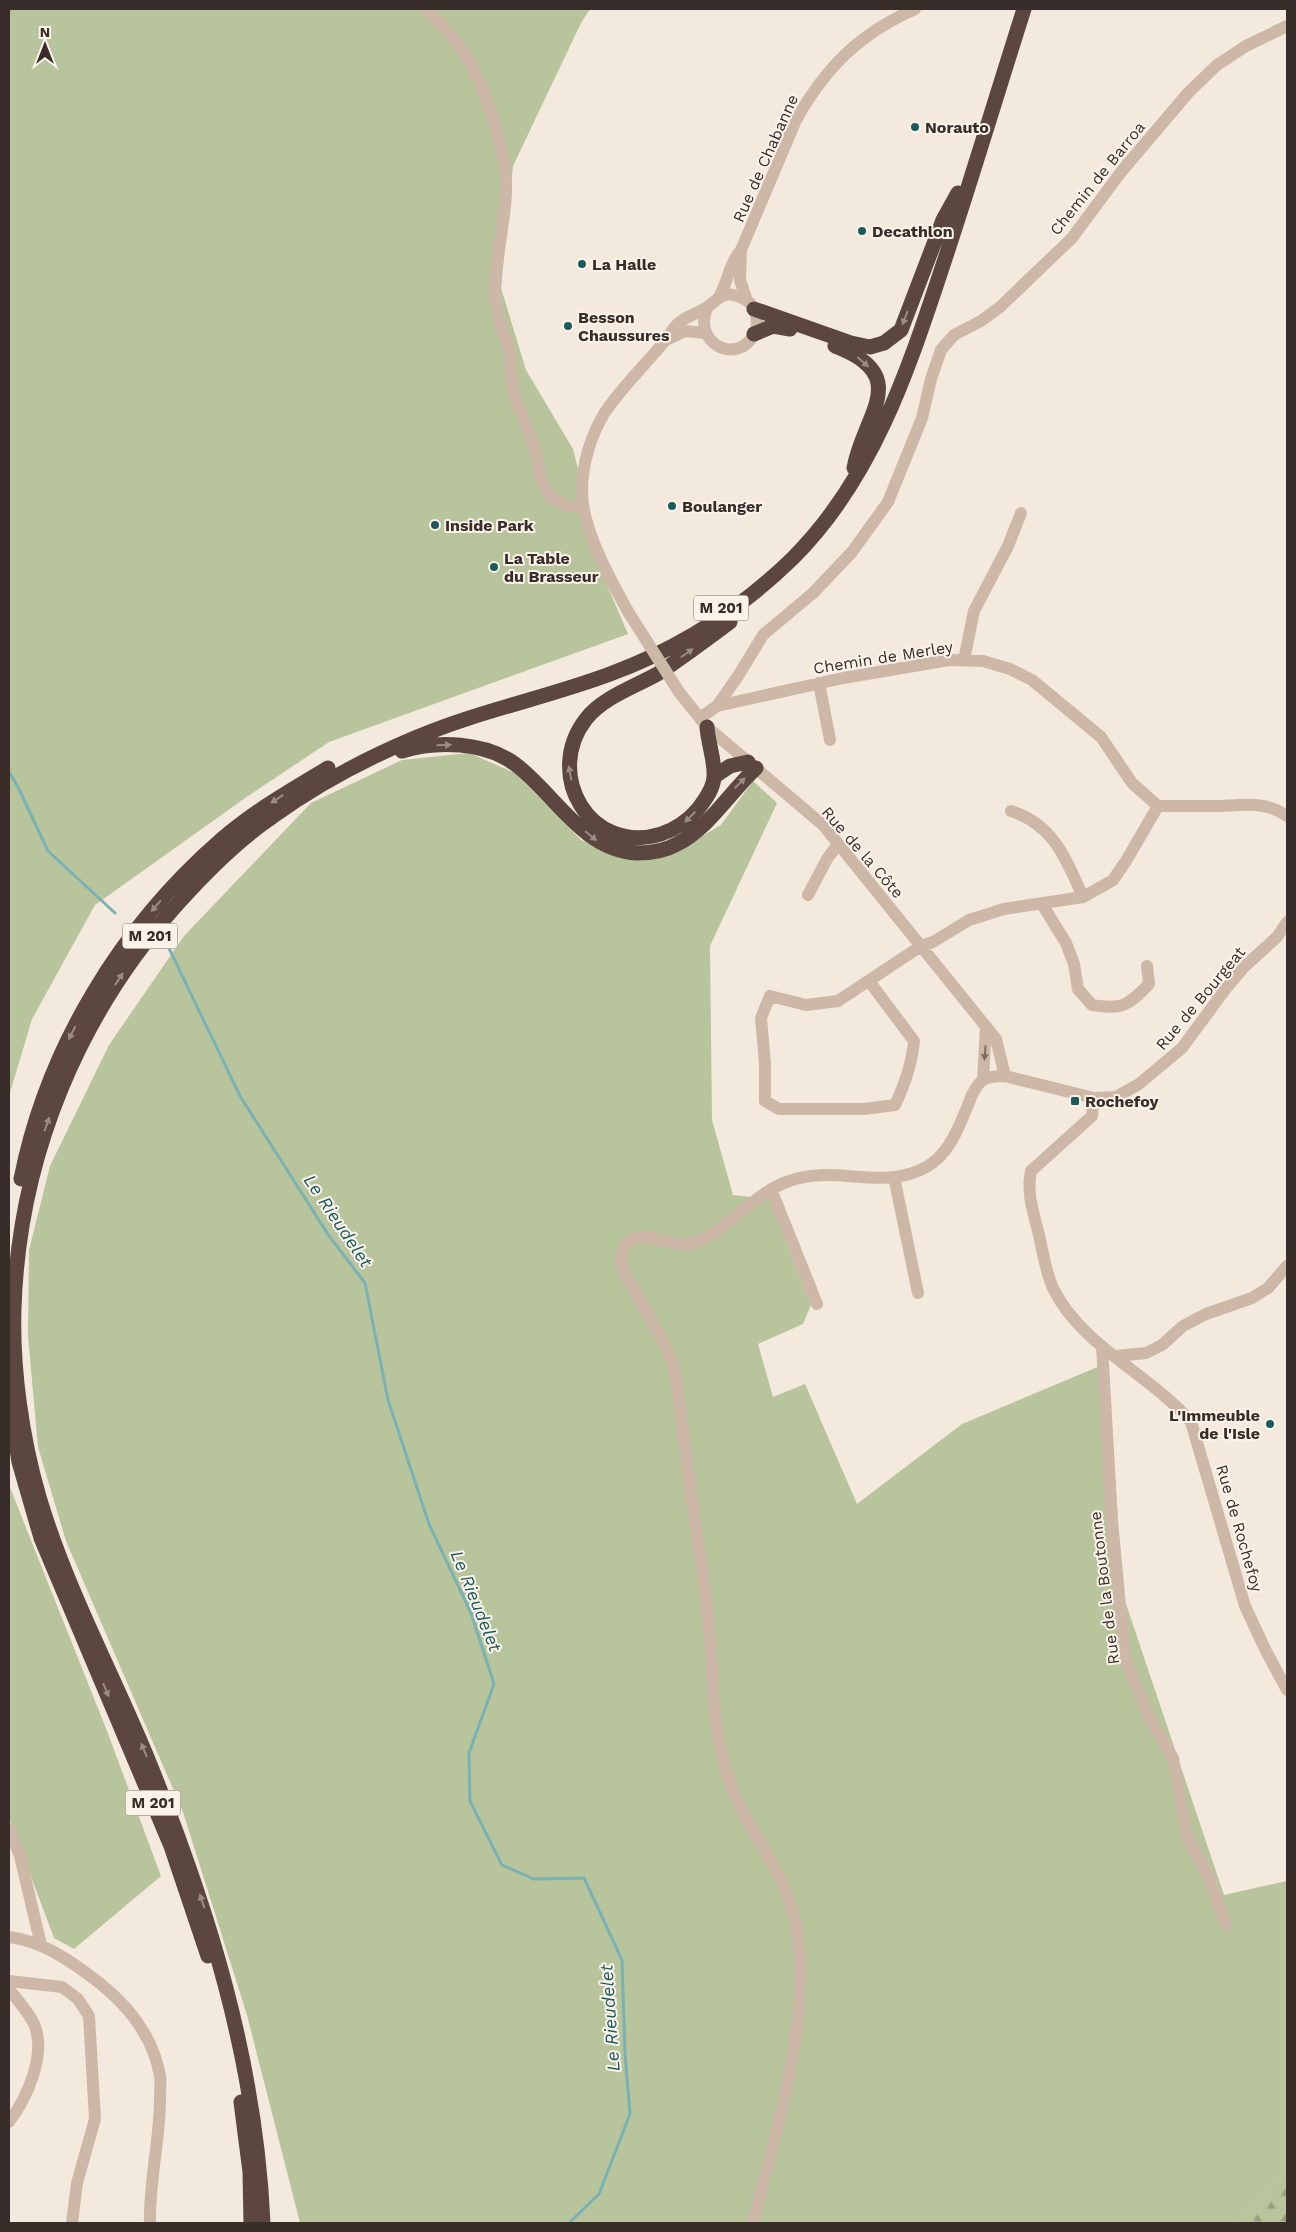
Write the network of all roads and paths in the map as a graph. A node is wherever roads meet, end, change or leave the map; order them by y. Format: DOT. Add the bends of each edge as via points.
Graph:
graph roads {
  1 [pos="426,9"];
  2 [pos="914,9"];
  3 [pos="1015,9"];
  4 [pos="1024,9"];
  5 [pos="1287,26"];
  6 [pos="958,193"];
  7 [pos="741,250"];
  8 [pos="719,297"];
  9 [pos="751,305"];
  10 [pos="707,308"];
  11 [pos="705,332"];
  12 [pos="754,334"];
  13 [pos="666,340"];
  14 [pos="903,382"];
  15 [pos="854,468"];
  16 [pos="583,506"];
  17 [pos="1021,513"];
  18 [pos="964,660"];
  19 [pos="819,683"];
  20 [pos="717,706"];
  21 [pos="704,723"];
  22 [pos="830,740"];
  23 [pos="752,765"];
  24 [pos="714,776"];
  25 [pos="330,778"];
  26 [pos="1158,806"];
  27 [pos="1011,810"];
  28 [pos="1287,816"];
  29 [pos="838,844"];
  30 [pos="808,895"];
  31 [pos="1083,898"];
  32 [pos="1042,904"];
  33 [pos="1287,922"];
  34 [pos="921,946"];
  35 [pos="1147,966"];
  36 [pos="869,981"];
  37 [pos="986,1026"];
  38 [pos="1005,1076"];
  39 [pos="983,1080"];
  40 [pos="1094,1098"];
  41 [pos="894,1177"];
  42 [pos="771,1189"];
  43 [pos="9,1256"];
  44 [pos="1287,1266"];
  45 [pos="918,1293"];
  46 [pos="817,1304"];
  47 [pos="1102,1346"];
  48 [pos="1116,1356"];
  49 [pos="9,1396"];
  50 [pos="1287,1690"];
  51 [pos="9,1829"];
  52 [pos="1226,1925"];
  53 [pos="9,1937"];
  54 [pos="41,1945"];
  55 [pos="9,1981"];
  56 [pos="9,1989"];
  57 [pos="9,2122"];
  58 [pos="72,2223"];
  59 [pos="150,2223"];
  60 [pos="252,2223"];
  61 [pos="263,2223"];
  62 [pos="753,2223"];
  1 -- 16 [label="street" via="454,39 474,69 502,153 506,191 496,262 495,299 510,353 513,390 534,446 544,485 552,497 566,505"];
  2 -- 7 [label="street, Rue de Chabanne" via="886,22 857,42 820,81 796,120"];
  3 -- 6 [label="highway, M 201"];
  4 -- 14 [label="highway, M 201"];
  5 -- 20 [label="street, Chemin de Barroa" via="1216,65 1121,172 1072,238 1000,307 954,335 941,350 930,379 922,418 888,502 852,552 813,593 763,635"];
  6 -- 9 [label="highway, one-way" via="943,220 900,330 884,343 870,347 851,343"];
  6 -- 15 [label="highway, M 201" via="908,349 883,411"];
  7 -- 8 [label="street, Rue de Chabanne" via="730,264 726,284"];
  7 -- 9 [label="street, Rue de Chabanne" via="740,280"];
  8 -- 9 [label="street" via="734,295"];
  8 -- 10 [label="street"];
  9 -- 12 [label="street" via="757,326"];
  10 -- 11 [label="street" via="703,324"];
  10 -- 13 [label="street, Rue de la Côte" via="680,322"];
  11 -- 12 [label="street" via="712,342 727,349 744,346"];
  11 -- 13 [label="street" via="685,331"];
  12 -- 15 [label="highway, one-way" via="773,326 787,328 846,350 865,361 876,378 878,401 857,452"];
  13 -- 16 [label="street, Rue de la Côte" via="605,412 588,447 583,475"];
  24 -- 14 [label="highway, one-way" via="707,797 678,828 647,838 628,839 607,833 592,820 576,798 568,768 572,742 583,722 600,705 659,673 738,615 788,570 835,518 870,464 897,407"];
  14 -- 25 [label="highway, M 201" via="871,452 826,521 795,556 754,594 719,619 650,657 609,674 421,735"];
  15 -- 43 [label="highway, M 201, one-way" via="796,546 760,581 688,631 609,667 416,727 374,745 294,788 216,845 172,887 134,932 91,997 72,1033 38,1110 24,1166"];
  16 -- 21 [label="street, Rue de la Côte, bridge" via="605,567 627,610 679,692"];
  17 -- 18 [label="street" via="1008,546 974,611"];
  18 -- 19 [label="street, Chemin de Merley"];
  18 -- 26 [label="street, Chemin de Merley" via="983,661 1032,680 1101,737 1132,783"];
  19 -- 20 [label="street, Chemin de Merley"];
  19 -- 22 [label="street"];
  20 -- 21 [label="street, Chemin de Merley"];
  21 -- 23 [label="street, Rue de la Côte"];
  21 -- 24 [label="highway"];
  23 -- 24 [label="highway" via="730,766"];
  25 -- 23 [label="highway, one-way" via="423,746 446,744 494,752 514,763 539,784 598,842 624,852 644,853 677,845 690,836"];
  23 -- 29 [label="street, Rue de la Côte" via="823,825"];
  61 -- 25 [label="highway, M 201, one-way" via="257,2134 229,1995 184,1849 39,1497 19,1396 14,1310 20,1229 30,1181 58,1093 94,1019 141,946 205,874 241,840"];
  26 -- 28 [label="street" via="1252,803 1268,806"];
  26 -- 31 [label="street" via="1113,880"];
  27 -- 31 [label="street" via="1042,826 1066,858"];
  29 -- 30 [label="street"];
  29 -- 34 [label="street, Rue de la Côte"];
  31 -- 32 [label="street"];
  32 -- 34 [label="street" via="1004,909 969,920"];
  32 -- 35 [label="street" via="1066,943 1078,988 1092,1005 1113,1008 1134,1000 1149,984"];
  33 -- 40 [label="street, Rue de Bourgeat" via="1277,937 1244,967 1182,1048 1166,1063 1116,1097"];
  34 -- 36 [label="street"];
  34 -- 37 [label="street, Rue de la Côte"];
  36 -- 36 [label="street" via="838,1001 806,1005 770,996 761,1018 765,1101 779,1109 864,1109 894,1105 905,1084 914,1041"];
  37 -- 38 [label="street, Rue de la Côte" via="996,1039"];
  37 -- 39 [label="street, one-way"];
  38 -- 39 [label="street, Rue de Bourgeat"];
  38 -- 40 [label="street, Rue de Bourgeat"];
  39 -- 41 [label="street" via="973,1092 952,1143 938,1160 915,1172"];
  40 -- 47 [label="street, Rue de Rochefoy" via="1092,1116 1031,1172 1028,1182 1053,1290 1071,1316"];
  41 -- 42 [label="street" via="808,1176"];
  41 -- 45 [label="street"];
  42 -- 46 [label="street"];
  42 -- 62 [label="street" via="708,1236 689,1244 649,1237 629,1240 620,1260 664,1343 674,1373 710,1626 713,1708 721,1750 731,1785 746,1817 779,1873 800,1951 799,2019"];
  44 -- 48 [label="street" via="1268,1288 1252,1298 1206,1314 1183,1326 1162,1345 1146,1352"];
  47 -- 48 [label="street, Rue de Rochefoy"];
  47 -- 52 [label="street, Rue de la Boutonne" via="1112,1521 1125,1658 1148,1715 1174,1758 1187,1837 1209,1877"];
  48 -- 50 [label="street, Rue de Rochefoy" via="1176,1404 1191,1422 1245,1606"];
  49 -- 60 [label="highway, M 201, one-way" via="19,1462 41,1538 171,1846 209,1959 238,2082 250,2172"];
  51 -- 54 [label="street" via="20,1856"];
  53 -- 54 [label="street"];
  54 -- 59 [label="street" via="100,1984 125,2007 149,2042 160,2076 160,2117"];
  55 -- 58 [label="street" via="62,1987 78,1999 89,2016 95,2119 77,2183"];
  56 -- 57 [label="street" via="34,2024 39,2047 26,2094"];
}
